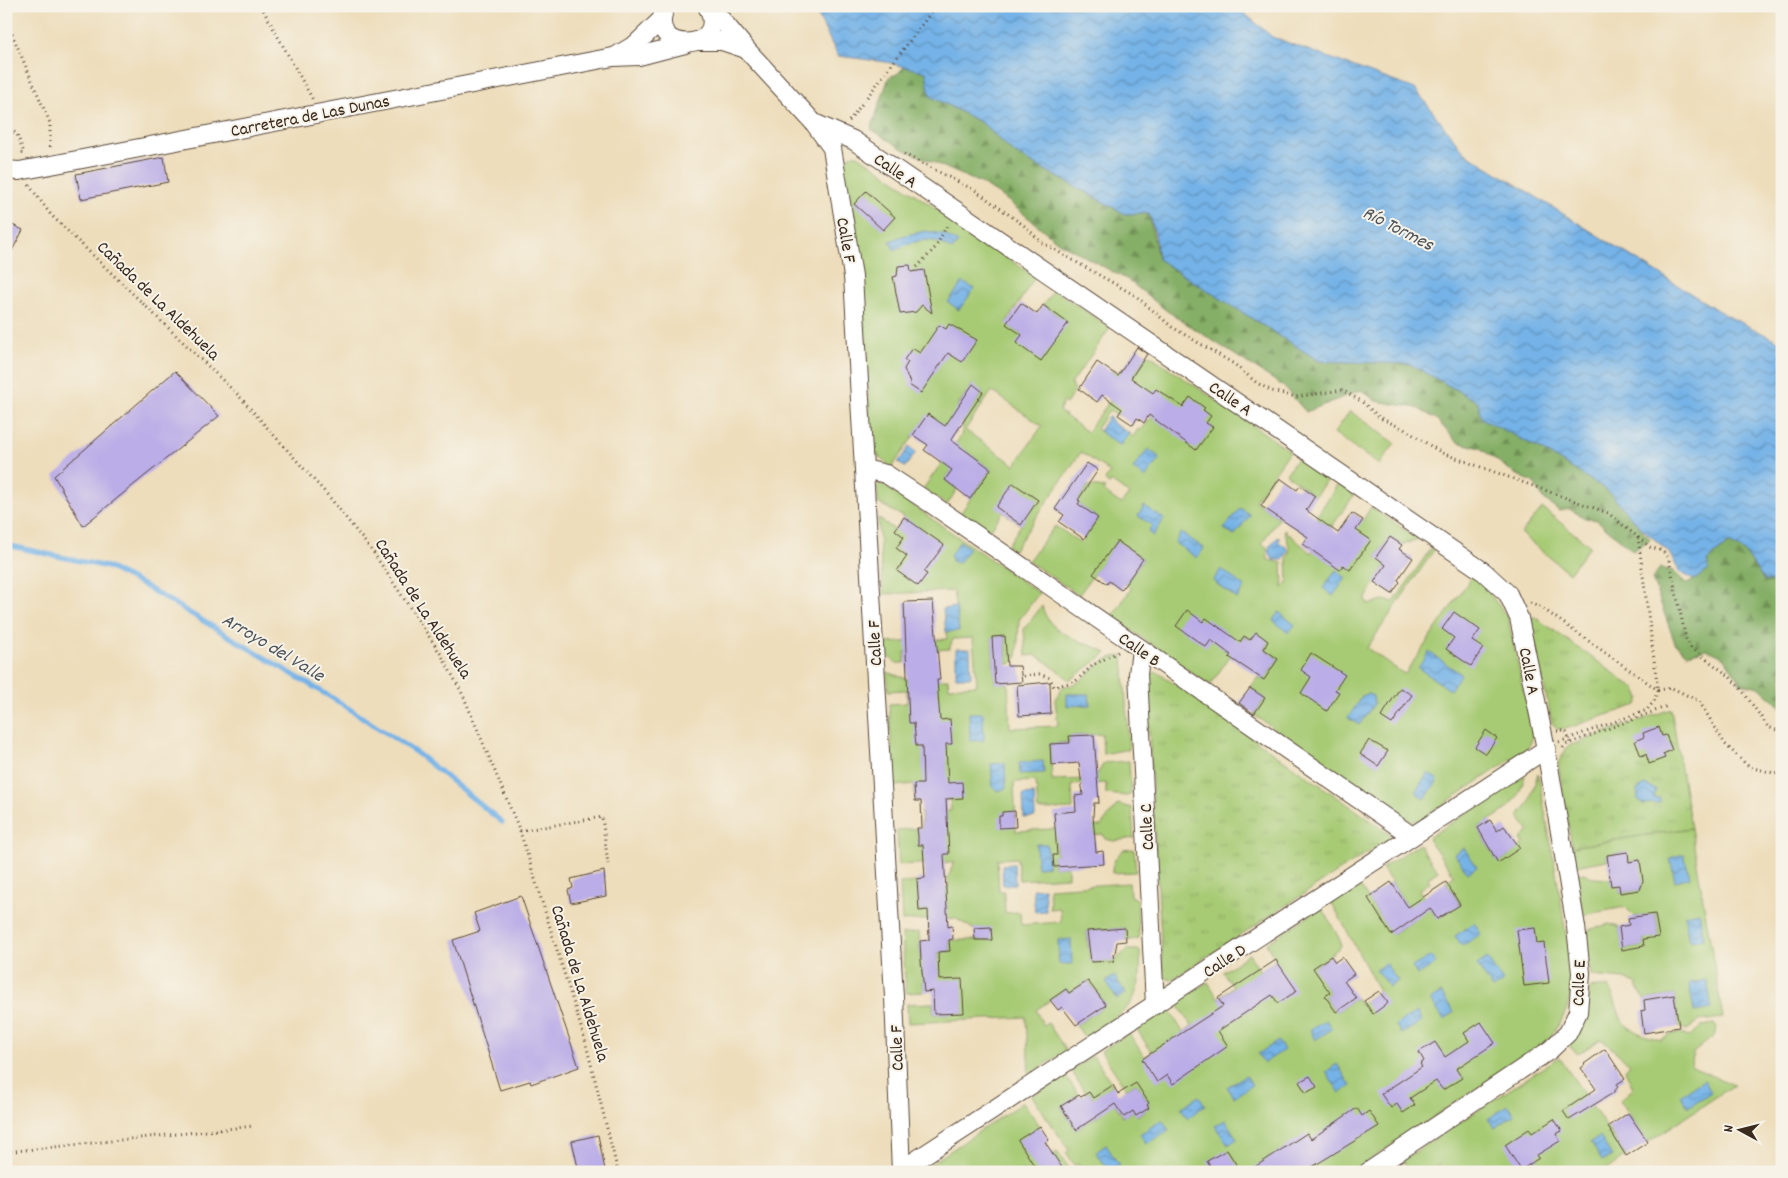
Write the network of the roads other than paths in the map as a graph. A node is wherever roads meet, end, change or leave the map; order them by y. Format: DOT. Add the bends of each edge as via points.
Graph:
graph roads {
  1 [pos="708,7"];
  2 [pos="664,13"];
  3 [pos="691,43"];
  4 [pos="746,49"];
  5 [pos="613,57"];
  6 [pos="814,122"];
  7 [pos="13,165"];
  8 [pos="864,468"];
  9 [pos="1142,650"];
  10 [pos="1554,750"];
  11 [pos="1412,836"];
  12 [pos="1156,1005"];
  13 [pos="901,1171"];
  14 [pos="1368,1172"];
  1 -- 3 [label="street" via="711,16 708,31"];
  1 -- 4 [label="street, Carretera de Las Dunas"];
  2 -- 3 [label="street" via="664,28 669,36"];
  2 -- 5 [label="street, Carretera de Las Dunas" via="636,44"];
  3 -- 4 [label="street, Carretera de Las Dunas" via="722,41"];
  3 -- 5 [label="street, Carretera de Las Dunas" via="639,56"];
  4 -- 6 [label="street, Carretera de Las Dunas"];
  5 -- 7 [label="street, Carretera de Las Dunas" via="46,166"];
  6 -- 8 [label="street, Calle F" via="832,148 853,276"];
  6 -- 10 [label="street, Calle A" via="853,140 1484,572 1508,594 1519,618"];
  8 -- 9 [label="street, Calle B" via="894,480"];
  8 -- 13 [label="street, Calle F"];
  9 -- 11 [label="street, Calle B"];
  9 -- 12 [label="street, Calle C" via="1138,674"];
  10 -- 11 [label="street, Calle D"];
  10 -- 14 [label="street, Calle E" via="1581,973 1578,1012 1568,1033 1550,1050"];
  11 -- 12 [label="street, Calle D"];
  12 -- 13 [label="street, Calle D"];
}
